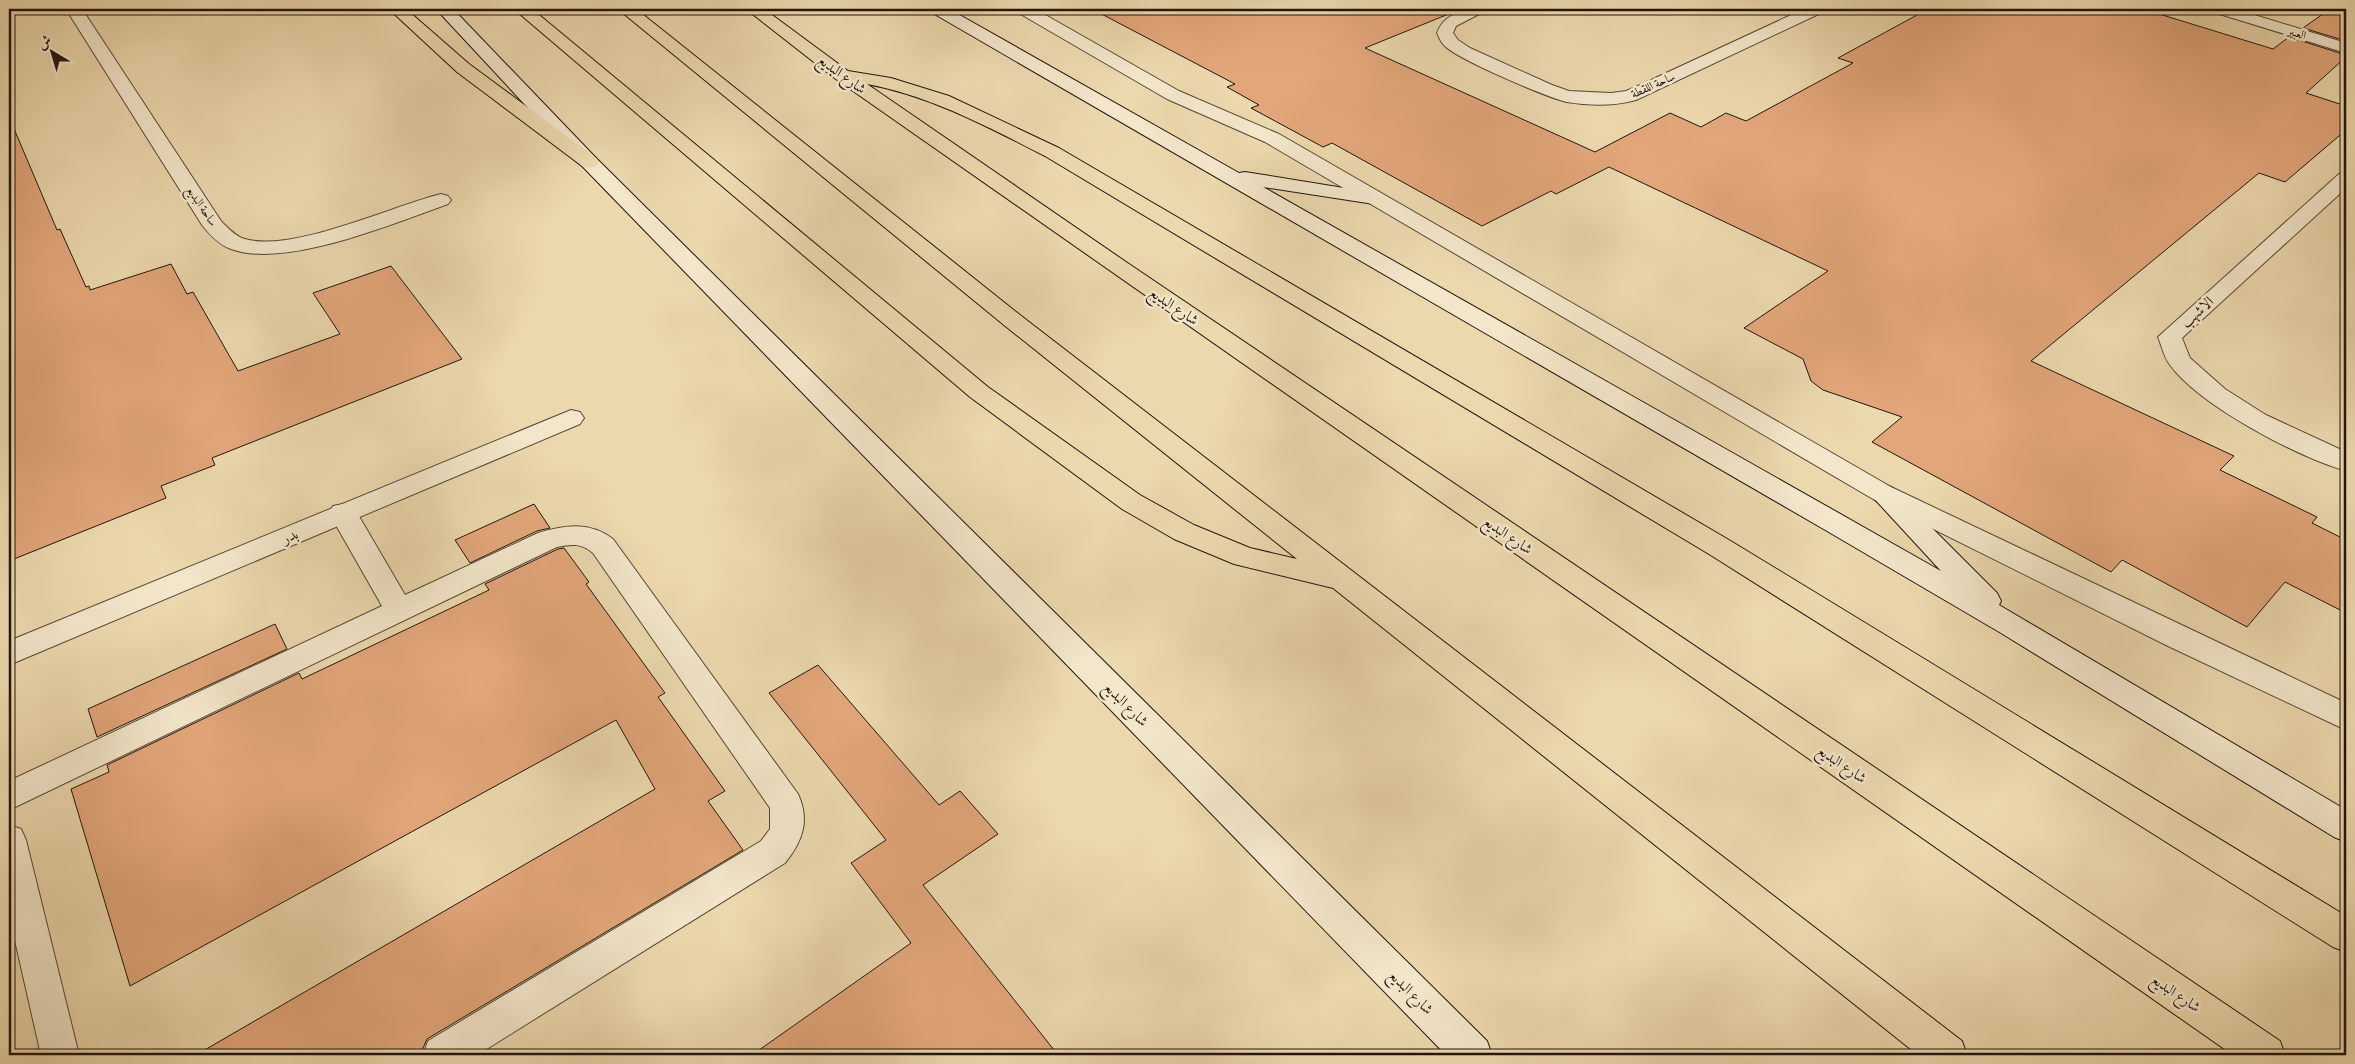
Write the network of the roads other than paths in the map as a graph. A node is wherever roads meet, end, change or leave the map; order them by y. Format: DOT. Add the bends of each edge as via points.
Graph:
graph roads {
  1 [pos="74,9"];
  2 [pos="397,9"];
  3 [pos="444,9"];
  4 [pos="522,9"];
  5 [pos="626,9"];
  6 [pos="754,9"];
  7 [pos="937,9"];
  8 [pos="1024,9"];
  9 [pos="1477,9"];
  10 [pos="1816,9"];
  11 [pos="2219,9"];
  12 [pos="2346,48"];
  13 [pos="839,73"];
  14 [pos="589,162"];
  15 [pos="1228,175"];
  16 [pos="2346,178"];
  17 [pos="1374,198"];
  18 [pos="441,200"];
  19 [pos="571,418"];
  20 [pos="2346,462"];
  21 [pos="1882,493"];
  22 [pos="343,513"];
  23 [pos="1343,580"];
  24 [pos="399,610"];
  25 [pos="2010,625"];
  26 [pos="9,653"];
  27 [pos="2346,717"];
  28 [pos="9,796"];
  29 [pos="2346,827"];
  30 [pos="9,840"];
  31 [pos="2346,934"];
  32 [pos="60,1055"];
  33 [pos="442,1055"];
  34 [pos="1473,1055"];
  35 [pos="1948,1055"];
  36 [pos="2266,1055"];
  1 -- 18 [label="street, ساحة البديع" via="213,225 224,237 242,246 278,249"];
  2 -- 14 [label="highway" via="463,68"];
  3 -- 14 [label="street, شارع البديع"];
  4 -- 23 [label="highway" via="979,392 1131,502 1184,532 1244,557"];
  5 -- 23 [label="highway" via="1012,320"];
  6 -- 13 [label="highway, شارع البديع"];
  7 -- 15 [label="street"];
  8 -- 17 [label="street" via="1173,96 1256,129"];
  9 -- 10 [label="street, ساحة اللقطة" via="1449,23 1445,33 1451,43 1546,89 1566,96 1603,100 1630,96"];
  11 -- 12 [label="street, العبير"];
  13 -- 31 [label="highway" via="905,87 1005,127 1052,152 1712,542"];
  13 -- 36 [label="highway, شارع البديع"];
  14 -- 34 [label="street, شارع البديع"];
  15 -- 17 [label="street"];
  15 -- 25 [label="street"];
  16 -- 20 [label="street, الاشهب" via="2170,337 2179,360 2211,390 2260,424"];
  17 -- 21 [label="street"];
  19 -- 22 [label="street, بدر"];
  21 -- 25 [label="street"];
  21 -- 27 [label="street"];
  22 -- 24 [label="street"];
  22 -- 26 [label="street, بدر"];
  23 -- 35 [label="highway"];
  24 -- 28 [label="street"];
  24 -- 33 [label="street" via="548,540 573,535 594,538 710,695 786,804 789,816 789,828 773,852"];
  25 -- 29 [label="street"];
  30 -- 32 [label="street"];
}
